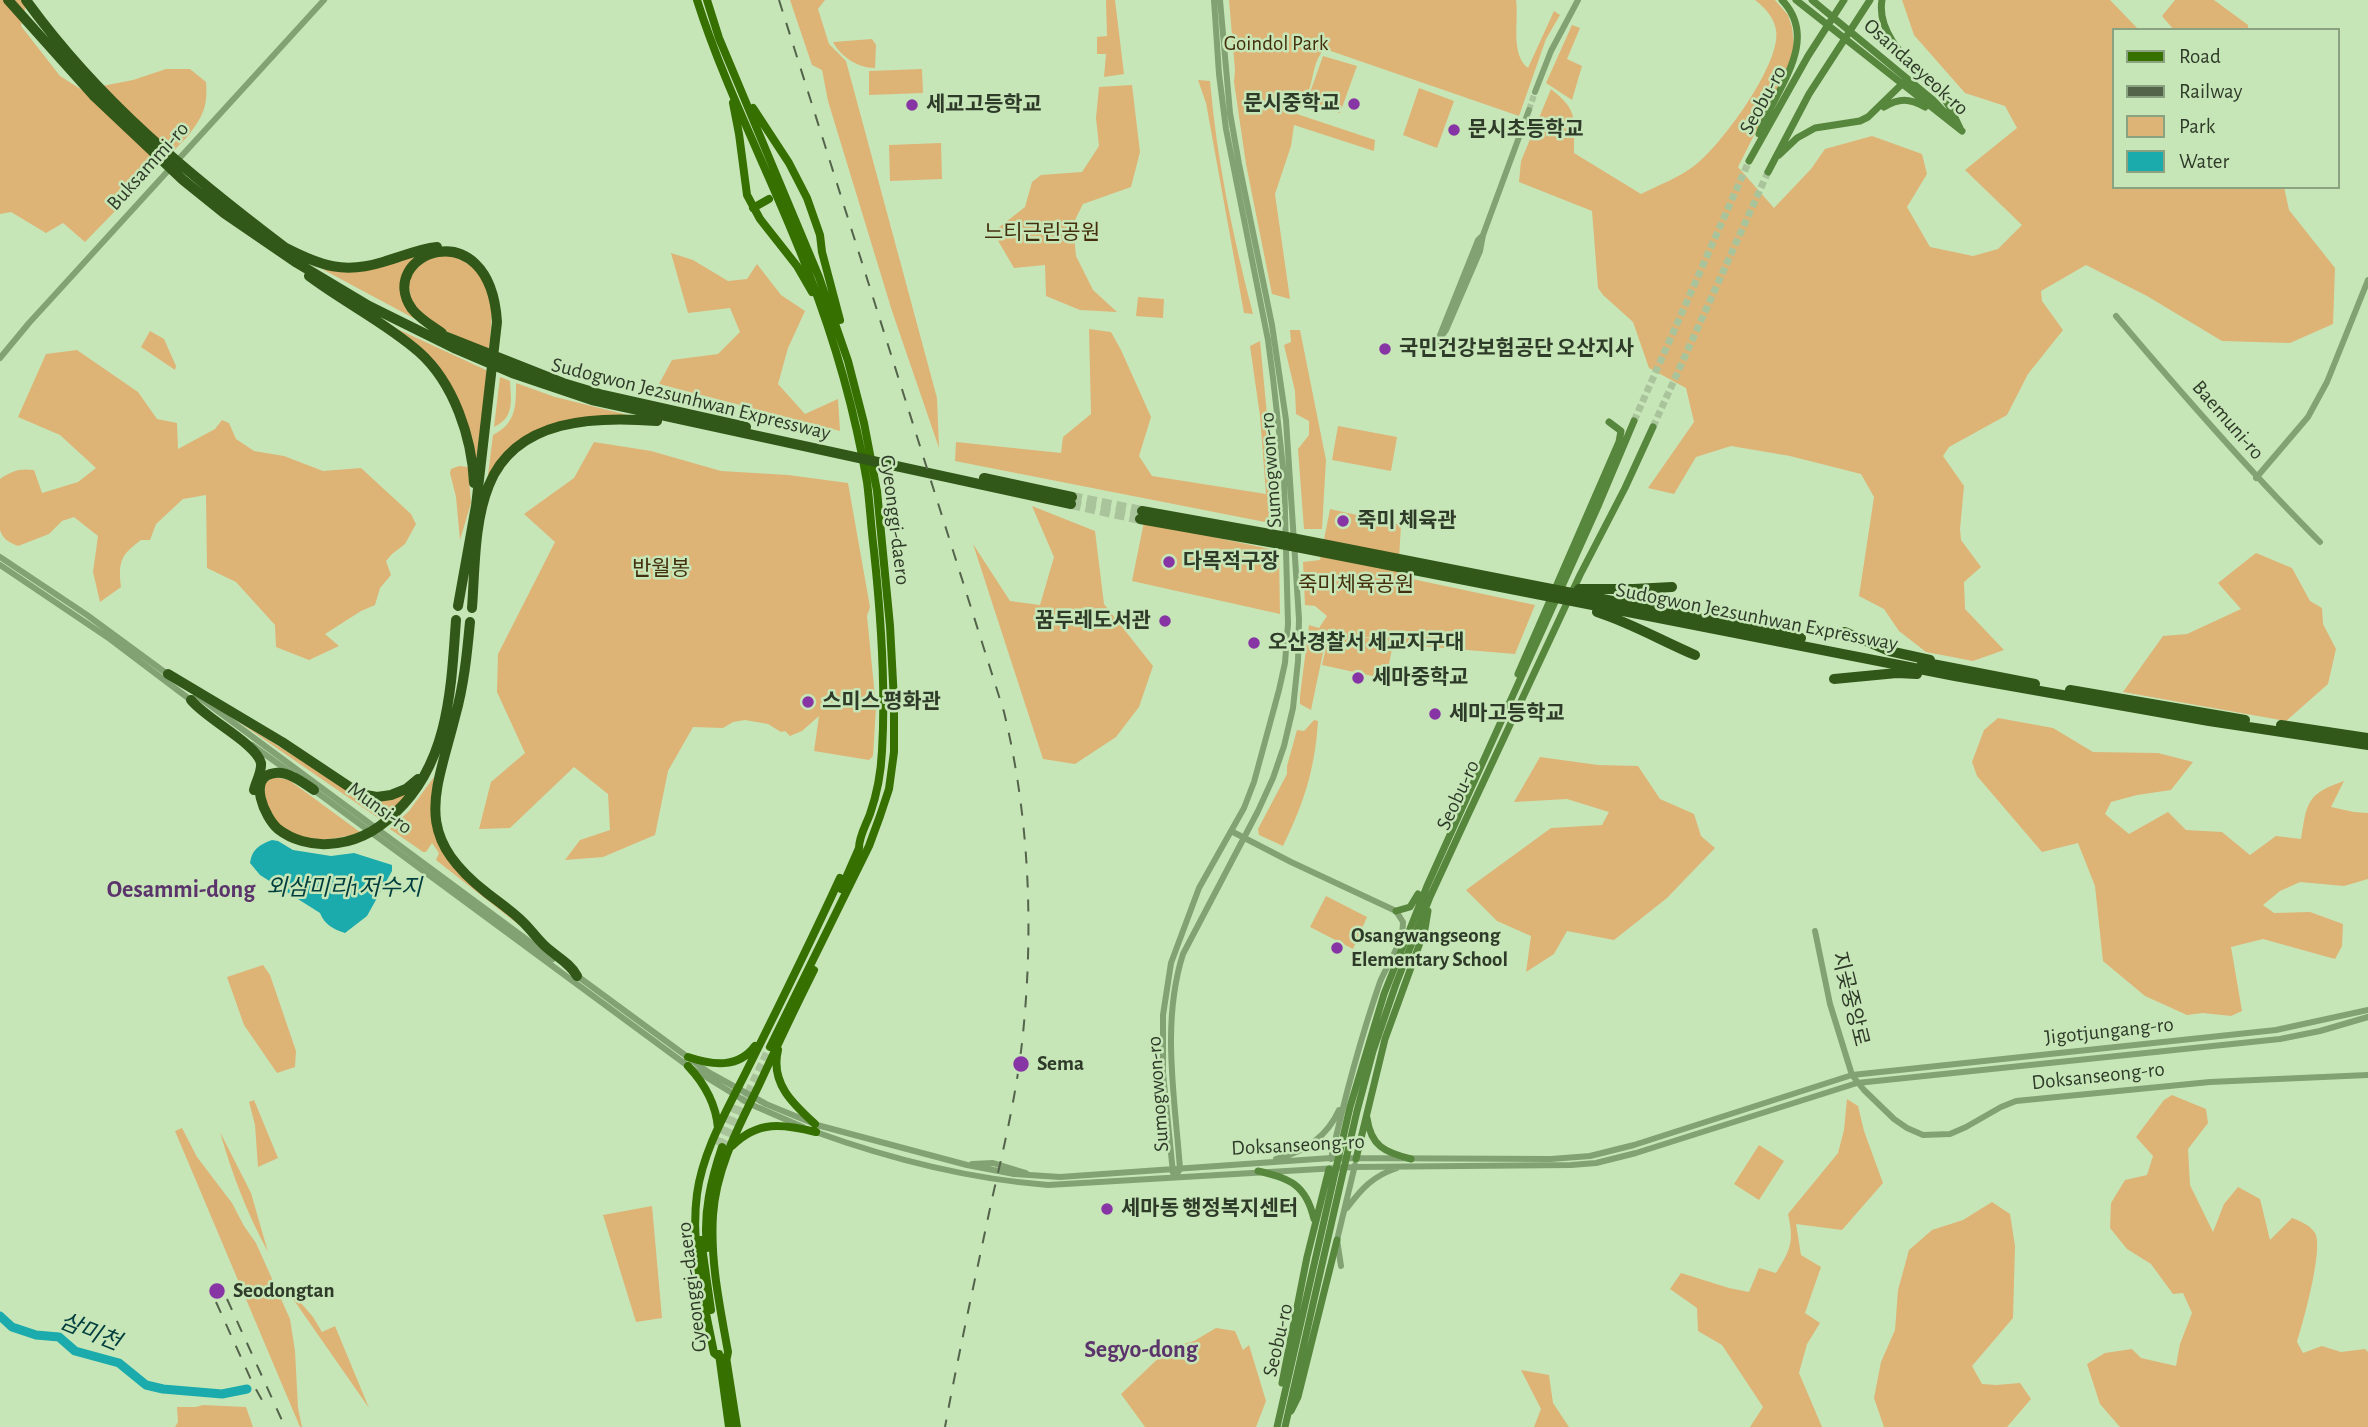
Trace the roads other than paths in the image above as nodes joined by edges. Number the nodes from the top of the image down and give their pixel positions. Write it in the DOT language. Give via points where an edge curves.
graph roads {
  1 [pos="8,0"];
  2 [pos="26,0"];
  3 [pos="324,0"];
  4 [pos="696,0"];
  5 [pos="707,0"];
  6 [pos="1214,0"];
  7 [pos="1220,0"];
  8 [pos="1578,0"];
  9 [pos="1782,0"];
  10 [pos="1796,0"];
  11 [pos="1812,0"];
  12 [pos="1844,0"];
  13 [pos="1882,0"];
  14 [pos="1870,1"];
  15 [pos="1904,81"];
  16 [pos="739,86"];
  17 [pos="730,89"];
  18 [pos="1535,92"];
  19 [pos="1529,110"];
  20 [pos="1875,113"];
  21 [pos="1944,118"];
  22 [pos="1962,131"];
  23 [pos="1757,146"];
  24 [pos="161,153"];
  25 [pos="1749,161"];
  26 [pos="1773,161"];
  27 [pos="1768,172"];
  28 [pos="188,178"];
  29 [pos="800,184"];
  30 [pos="791,190"];
  31 [pos="197,192"];
  32 [pos="769,199"];
  33 [pos="753,208"];
  34 [pos="1483,235"];
  35 [pos="286,248"];
  36 [pos="2368,281"];
  37 [pos="818,300"];
  38 [pos="2116,316"];
  39 [pos="451,340"];
  40 [pos="842,343"];
  41 [pos="483,357"];
  42 [pos="0,358"];
  43 [pos="512,369"];
  44 [pos="1634,421"];
  45 [pos="1609,422"];
  46 [pos="1653,428"];
  47 [pos="760,437"];
  48 [pos="845,453"];
  49 [pos="2256,478"];
  50 [pos="1071,500"];
  51 [pos="478,512"];
  52 [pos="2320,542"];
  53 [pos="0,557"];
  54 [pos="0,565"];
  55 [pos="1672,586"];
  56 [pos="1582,596"];
  57 [pos="458,606"];
  58 [pos="471,608"];
  59 [pos="457,620"];
  60 [pos="470,622"];
  61 [pos="1844,632"];
  62 [pos="1695,655"];
  63 [pos="168,674"];
  64 [pos="1834,679"];
  65 [pos="2010,682"];
  66 [pos="191,700"];
  67 [pos="451,734"];
  68 [pos="1492,741"];
  69 [pos="2364,741"];
  70 [pos="439,743"];
  71 [pos="314,790"];
  72 [pos="386,824"];
  73 [pos="1231,831"];
  74 [pos="1244,838"];
  75 [pos="356,841"];
  76 [pos="859,841"];
  77 [pos="869,846"];
  78 [pos="1442,851"];
  79 [pos="1418,894"];
  80 [pos="1430,897"];
  81 [pos="1396,911"];
  82 [pos="1403,930"];
  83 [pos="1815,931"];
  84 [pos="577,976"];
  85 [pos="2368,1010"];
  86 [pos="2368,1017"];
  87 [pos="769,1026"];
  88 [pos="786,1027"];
  89 [pos="756,1052"];
  90 [pos="772,1058"];
  91 [pos="688,1062"];
  92 [pos="1852,1075"];
  93 [pos="2368,1075"];
  94 [pos="1857,1083"];
  95 [pos="736,1092"];
  96 [pos="1345,1095"];
  97 [pos="751,1101"];
  98 [pos="1353,1109"];
  99 [pos="1366,1113"];
  100 [pos="815,1128"];
  101 [pos="718,1130"];
  102 [pos="722,1146"];
  103 [pos="1331,1158"];
  104 [pos="1408,1162"];
  105 [pos="1355,1163"];
  106 [pos="1258,1167"];
  107 [pos="1171,1169"];
  108 [pos="1180,1169"];
  109 [pos="1329,1169"];
  110 [pos="1176,1177"];
  111 [pos="1344,1211"];
  112 [pos="1322,1223"];
  113 [pos="1337,1240"];
  114 [pos="1341,1266"];
  115 [pos="1280,1425"];
  116 [pos="729,1427"];
  117 [pos="737,1427"];
  1 -- 24 [label="highway, Sudogwon Je2sunhwan Expressway" via="84,86"];
  2 -- 24 [label="highway, Sudogwon Je2sunhwan Expressway" via="103,94"];
  3 -- 42 [label="street, Buksammi-ro"];
  4 -- 17 [label="main road, Gyeonggi-daero"];
  5 -- 16 [label="main road, Gyeonggi-daero"];
  6 -- 73 [label="street, Sumogwon-ro" via="1226,129 1273,378 1287,557 1285,663 1254,782"];
  7 -- 74 [label="street, Sumogwon-ro" via="1238,164 1280,374 1299,619 1287,736"];
  8 -- 18 [label="street"];
  9 -- 23 [label="main road" via="1796,24 1797,51 1762,125"];
  10 -- 15 [label="main road, Osandaeyeok-ro"];
  11 -- 15 [label="main road, Osandaeyeok-ro"];
  12 -- 23 [label="main road, Seobu-ro"];
  13 -- 22 [label="main road" via="1888,34 1946,101"];
  14 -- 26 [label="main road, Seobu-ro"];
  15 -- 20 [label="main road"];
  15 -- 21 [label="main road, Osandaeyeok-ro"];
  15 -- 22 [label="main road, Osandaeyeok-ro" via="1933,100"];
  16 -- 29 [label="main road"];
  16 -- 40 [label="main road, Gyeonggi-daero"];
  17 -- 33 [label="main road"];
  17 -- 37 [label="main road, Gyeonggi-daero"];
  19 -- 34 [label="street"];
  20 -- 21 [label="main road" via="1898,100 1911,100"];
  20 -- 26 [label="main road" via="1860,121 1815,128"];
  21 -- 22 [label="main road, Osandaeyeok-ro"];
  23 -- 25 [label="main road, Seobu-ro"];
  24 -- 28 [label="highway, Sudogwon Je2sunhwan Expressway"];
  26 -- 27 [label="main road, Seobu-ro"];
  28 -- 31 [label="highway, Sudogwon Je2sunhwan Expressway"];
  28 -- 35 [label="highway, Sudogwon Je2sunhwan Expressway"];
  29 -- 30 [label="main road"];
  29 -- 40 [label="main road" via="820,235"];
  31 -- 41 [label="highway, Sudogwon Je2sunhwan Expressway" via="297,263 369,306"];
  31 -- 51 [label="highway" via="232,223 422,354 443,383 465,428"];
  32 -- 33 [label="main road"];
  33 -- 37 [label="main road"];
  34 -- 34 [label="street" via="1478,240 1438,341 1476,261"];
  35 -- 39 [label="highway, Sudogwon Je2sunhwan Expressway" via="359,295"];
  35 -- 51 [label="highway" via="344,269 443,247 463,250 487,270 500,300 502,325"];
  36 -- 49 [label="street" via="2308,417"];
  37 -- 76 [label="main road, Gyeonggi-daero" via="847,391 864,471 877,581 884,696 882,752 877,786"];
  38 -- 49 [label="street, Baemuni-ro"];
  39 -- 41 [label="highway, Sudogwon Je2sunhwan Expressway"];
  39 -- 51 [label="highway" via="414,311 406,295 406,280 414,264 436,251 458,253 477,265 496,300"];
  40 -- 77 [label="main road, Gyeonggi-daero" via="877,491 890,626 894,752 889,789"];
  41 -- 43 [label="highway, Sudogwon Je2sunhwan Expressway"];
  43 -- 47 [label="highway, Sudogwon Je2sunhwan Expressway" via="592,400"];
  43 -- 48 [label="highway, Sudogwon Je2sunhwan Expressway"];
  44 -- 68 [label="main road, Seobu-ro"];
  45 -- 68 [label="main road" via="1619,427 1619,442"];
  46 -- 80 [label="main road, Seobu-ro"];
  47 -- 48 [label="highway, Sudogwon Je2sunhwan Expressway"];
  47 -- 51 [label="highway" via="639,419 565,424 535,436 509,455"];
  48 -- 50 [label="highway, Sudogwon Je2sunhwan Expressway"];
  49 -- 52 [label="street, Baemuni-ro"];
  51 -- 57 [label="highway"];
  51 -- 58 [label="highway"];
  53 -- 63 [label="street, Munsi-ro"];
  54 -- 66 [label="street, Munsi-ro"];
  55 -- 56 [label="highway"];
  56 -- 56 [label="highway, Sudogwon Je2sunhwan Expressway" via="1293,538 1141,515 1286,545"];
  56 -- 62 [label="highway" via="1653,638"];
  56 -- 65 [label="highway, Sudogwon Je2sunhwan Expressway"];
  59 -- 70 [label="highway"];
  60 -- 67 [label="highway" via="463,685"];
  61 -- 65 [label="highway" via="1889,651 1992,672"];
  63 -- 70 [label="highway" via="366,795 391,795 411,786 426,770"];
  63 -- 84 [label="street, Munsi-ro"];
  64 -- 65 [label="highway" via="1908,673"];
  65 -- 69 [label="highway, Sudogwon Je2sunhwan Expressway"];
  66 -- 71 [label="street, Munsi-ro"];
  66 -- 75 [label="highway" via="257,756 261,768 254,790 256,807 271,829 311,848 336,848"];
  67 -- 72 [label="highway" via="420,792"];
  67 -- 84 [label="highway" via="435,798 434,816 443,844 467,876 519,918"];
  68 -- 78 [label="main road, Seobu-ro"];
  70 -- 72 [label="highway" via="418,787"];
  71 -- 75 [label="highway" via="285,774 272,774 261,788 262,809 276,827 297,839 327,844"];
  71 -- 91 [label="street, Munsi-ro"];
  72 -- 75 [label="highway"];
  73 -- 74 [label="street"];
  73 -- 107 [label="street, Sumogwon-ro" via="1192,901 1168,977 1163,1041"];
  74 -- 81 [label="street"];
  74 -- 108 [label="street, Sumogwon-ro" via="1183,954 1174,990 1171,1023"];
  76 -- 77 [label="main road, Gyeonggi-daero" via="768,1046"];
  76 -- 87 [label="main road"];
  77 -- 88 [label="main road"];
  78 -- 79 [label="main road"];
  78 -- 98 [label="main road, Seobu-ro" via="1388,982"];
  79 -- 81 [label="main road" via="1410,907"];
  79 -- 82 [label="main road"];
  80 -- 98 [label="main road, Seobu-ro"];
  80 -- 99 [label="main road"];
  81 -- 82 [label="street"];
  82 -- 96 [label="street" via="1381,981"];
  83 -- 92 [label="street, 지곶중앙로" via="1830,1004"];
  84 -- 91 [label="street, Munsi-ro"];
  85 -- 92 [label="street, Jigotjungang-ro" via="2276,1030"];
  86 -- 94 [label="street, Jigotjungang-ro" via="2280,1039"];
  87 -- 89 [label="main road"];
  87 -- 91 [label="main road" via="752,1050 732,1062"];
  88 -- 90 [label="main road"];
  88 -- 100 [label="main road" via="776,1059 778,1076 785,1093"];
  89 -- 90 [label="main road" via="762,1058"];
  89 -- 95 [label="main road"];
  90 -- 97 [label="main road"];
  91 -- 95 [label="street, Munsi-ro"];
  91 -- 101 [label="main road" via="706,1089"];
  92 -- 94 [label="street, Doksanseong-ro"];
  92 -- 104 [label="street, Doksanseong-ro" via="1590,1156"];
  93 -- 94 [label="street, Doksanseong-ro" via="2210,1082 2016,1101 1957,1132 1931,1135 1900,1124"];
  94 -- 104 [label="street, Doksanseong-ro" via="1596,1163"];
  95 -- 97 [label="street, Doksanseong-ro"];
  95 -- 101 [label="main road"];
  96 -- 103 [label="street"];
  96 -- 106 [label="street" via="1325,1133 1294,1154"];
  97 -- 100 [label="street, Doksanseong-ro"];
  97 -- 102 [label="main road"];
  98 -- 112 [label="main road"];
  99 -- 104 [label="main road" via="1375,1142"];
  99 -- 105 [label="main road"];
  100 -- 102 [label="main road" via="773,1125 754,1129"];
  100 -- 107 [label="street, Doksanseong-ro" via="967,1165 1031,1175"];
  100 -- 110 [label="street, Doksanseong-ro" via="917,1162 1029,1184 1061,1186"];
  101 -- 102 [label="main road"];
  102 -- 116 [label="main road, Gyeonggi-daero" via="705,1181 700,1216"];
  102 -- 117 [label="main road, Gyeonggi-daero" via="712,1230 714,1272"];
  103 -- 105 [label="street, Doksanseong-ro"];
  103 -- 106 [label="street, Doksanseong-ro"];
  103 -- 109 [label="street"];
  104 -- 105 [label="street, Doksanseong-ro"];
  104 -- 111 [label="street" via="1366,1183"];
  105 -- 109 [label="street, Doksanseong-ro"];
  105 -- 111 [label="street"];
  106 -- 108 [label="street, Doksanseong-ro"];
  106 -- 109 [label="street, Doksanseong-ro"];
  106 -- 110 [label="street, Doksanseong-ro"];
  106 -- 112 [label="main road" via="1303,1192"];
  107 -- 108 [label="street, Doksanseong-ro"];
  107 -- 110 [label="street, Sumogwon-ro"];
  108 -- 110 [label="street, Sumogwon-ro"];
  109 -- 112 [label="main road"];
  111 -- 113 [label="street"];
  112 -- 115 [label="main road, Seobu-ro"];
  112 -- 115 [label="main road, Seobu-ro" via="1289,1338"];
  113 -- 114 [label="street"];
  113 -- 115 [label="main road" via="1298,1397"];
}
